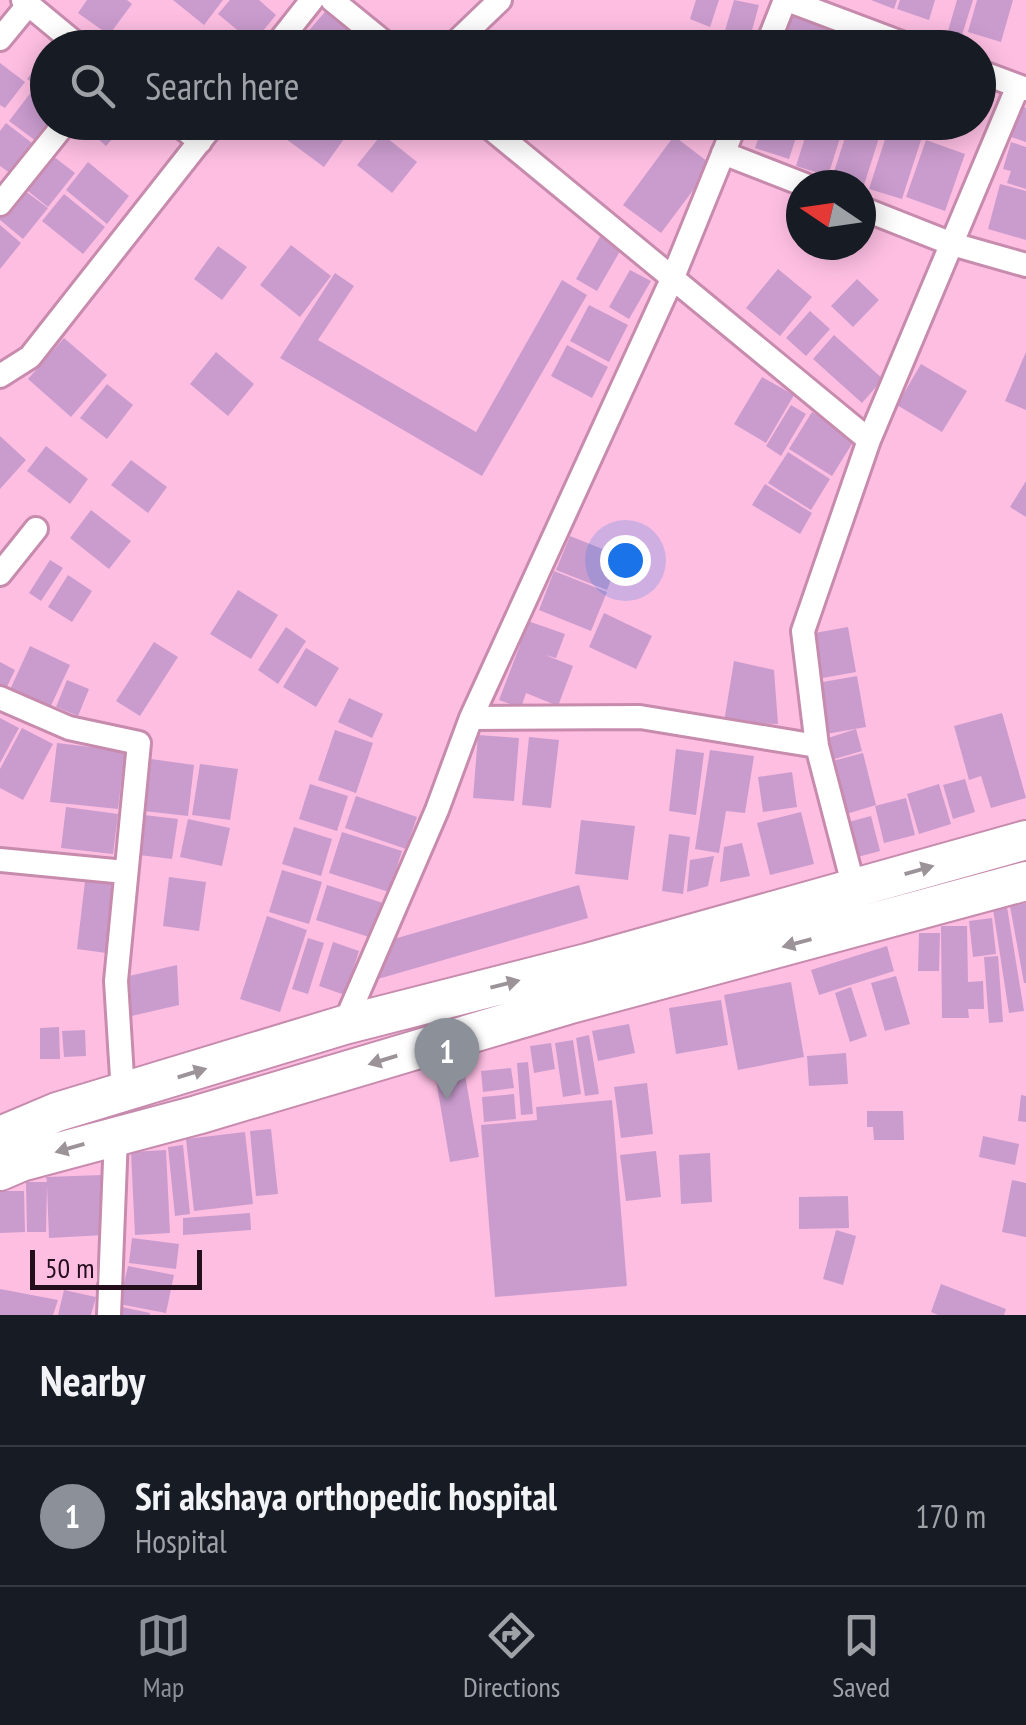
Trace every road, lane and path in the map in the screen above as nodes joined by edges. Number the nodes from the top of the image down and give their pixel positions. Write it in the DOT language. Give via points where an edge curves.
graph roads {
  1 [pos="312,0"];
  2 [pos="332,0"];
  3 [pos="500,0"];
  4 [pos="786,0"];
  5 [pos="25,2"];
  6 [pos="59,30"];
  7 [pos="288,30"];
  8 [pos="369,30"];
  9 [pos="469,30"];
  10 [pos="774,30"];
  11 [pos="867,30"];
  12 [pos="0,38"];
  13 [pos="996,78"];
  14 [pos="1022,87"];
  15 [pos="52,140"];
  16 [pos="198,140"];
  17 [pos="505,140"];
  18 [pos="728,140"];
  19 [pos="200,142"];
  20 [pos="723,152"];
  21 [pos="786,178"];
  22 [pos="0,204"];
  23 [pos="876,214"];
  24 [pos="952,244"];
  25 [pos="1026,266"];
  26 [pos="673,276"];
  27 [pos="0,376"];
  28 [pos="869,440"];
  29 [pos="36,529"];
  30 [pos="0,574"];
  31 [pos="0,698"];
  32 [pos="471,718"];
  33 [pos="818,746"];
  34 [pos="1026,840"];
  35 [pos="0,860"];
  36 [pos="125,872"];
  37 [pos="1026,881"];
  38 [pos="854,888"];
  39 [pos="344,1025"];
  40 [pos="123,1093"];
  41 [pos="0,1136"];
  42 [pos="116,1136"];
  43 [pos="0,1171"];
  44 [pos="109,1315"];
  1 -- 7 [label="street"];
  2 -- 8 [label="street"];
  3 -- 9 [label="street"];
  4 -- 10 [label="street"];
  4 -- 11 [label="street"];
  5 -- 6 [label="street"];
  5 -- 12 [label="street"];
  13 -- 14 [label="street"];
  14 -- 24 [label="street"];
  15 -- 22 [label="street"];
  16 -- 19 [label="street"];
  17 -- 26 [label="street"];
  18 -- 20 [label="street"];
  19 -- 27 [label="street" via="30,357"];
  20 -- 21 [label="street"];
  20 -- 26 [label="street"];
  23 -- 24 [label="street"];
  24 -- 25 [label="street"];
  24 -- 28 [label="street"];
  26 -- 28 [label="street"];
  26 -- 32 [label="street"];
  28 -- 33 [label="street" via="803,631"];
  29 -- 30 [label="street"];
  31 -- 36 [label="street" via="70,728 139,742"];
  32 -- 33 [label="street" via="640,717"];
  32 -- 39 [label="street"];
  33 -- 38 [label="street"];
  38 -- 34 [label="highway, one-way"];
  35 -- 36 [label="street"];
  36 -- 40 [label="street" via="116,980"];
  37 -- 42 [label="highway, one-way"];
  39 -- 38 [label="highway, one-way"];
  40 -- 39 [label="highway, one-way"];
  40 -- 41 [label="highway"];
  42 -- 43 [label="highway, one-way"];
  42 -- 44 [label="street"];
}
